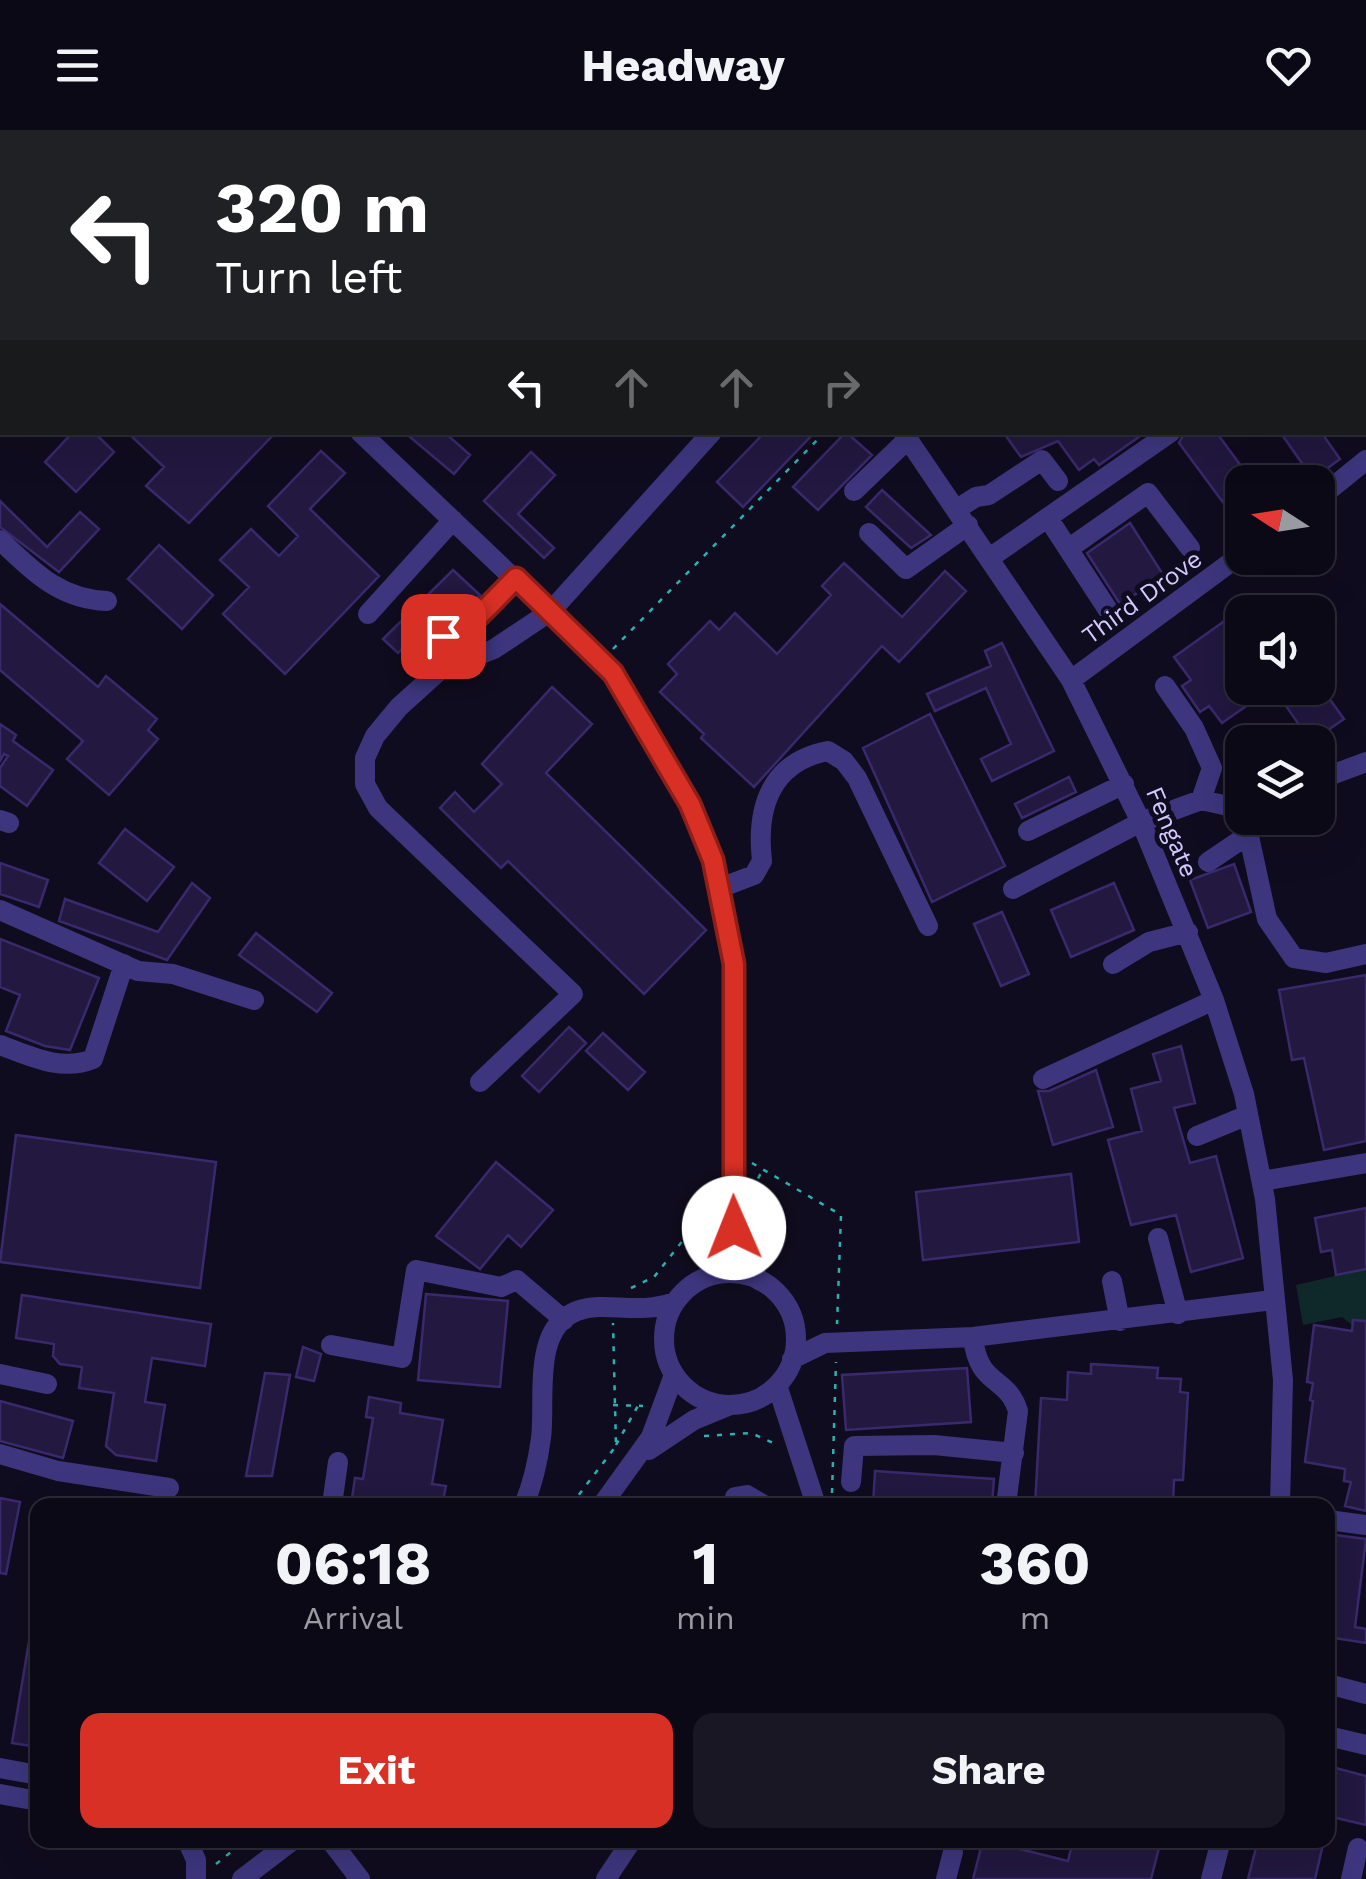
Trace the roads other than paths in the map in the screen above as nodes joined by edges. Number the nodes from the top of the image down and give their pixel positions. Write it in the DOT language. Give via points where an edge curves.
graph roads {
  1 [pos="363,435"];
  2 [pos="709,435"];
  3 [pos="1166,435"];
  4 [pos="905,436"];
  5 [pos="1366,460"];
  6 [pos="1058,481"];
  7 [pos="1335,485"];
  8 [pos="854,491"];
  9 [pos="962,517"];
  10 [pos="1048,518"];
  11 [pos="454,520"];
  12 [pos="869,533"];
  13 [pos="0,540"];
  14 [pos="1190,548"];
  15 [pos="1068,549"];
  16 [pos="990,557"];
  17 [pos="1225,567"];
  18 [pos="516,578"];
  19 [pos="107,600"];
  20 [pos="1108,610"];
  21 [pos="551,611"];
  22 [pos="368,614"];
  23 [pos="423,657"];
  24 [pos="1072,680"];
  25 [pos="1165,686"];
  26 [pos="1366,762"];
  27 [pos="1335,774"];
  28 [pos="1124,784"];
  29 [pos="1201,800"];
  30 [pos="1225,805"];
  31 [pos="1141,822"];
  32 [pos="1028,831"];
  33 [pos="1237,835"];
  34 [pos="1249,835"];
  35 [pos="1208,862"];
  36 [pos="720,888"];
  37 [pos="1013,888"];
  38 [pos="0,910"];
  39 [pos="928,926"];
  40 [pos="1188,932"];
  41 [pos="1366,954"];
  42 [pos="124,964"];
  43 [pos="1114,964"];
  44 [pos="254,1000"];
  45 [pos="1214,1000"];
  46 [pos="0,1046"];
  47 [pos="1042,1079"];
  48 [pos="480,1082"];
  49 [pos="1248,1115"];
  50 [pos="1197,1136"];
  51 [pos="1366,1163"];
  52 [pos="1262,1180"];
  53 [pos="734,1228"];
  54 [pos="1158,1238"];
  55 [pos="704,1278"];
  56 [pos="760,1281"];
  57 [pos="1112,1281"];
  58 [pos="1272,1300"];
  59 [pos="675,1302"];
  60 [pos="788,1308"];
  61 [pos="626,1312"];
  62 [pos="1178,1314"];
  63 [pos="564,1320"];
  64 [pos="1120,1320"];
  65 [pos="973,1337"];
  66 [pos="831,1343"];
  67 [pos="664,1344"];
  68 [pos="331,1345"];
  69 [pos="792,1360"];
  70 [pos="0,1374"];
  71 [pos="674,1376"];
  72 [pos="48,1384"];
  73 [pos="777,1385"];
  74 [pos="754,1400"];
  75 [pos="730,1405"];
  76 [pos="793,1441"];
  77 [pos="1014,1453"];
  78 [pos="0,1454"];
  79 [pos="338,1462"];
  80 [pos="633,1464"];
  81 [pos="851,1482"];
  82 [pos="170,1488"];
  83 [pos="735,1497"];
  84 [pos="333,1498"];
  85 [pos="526,1498"];
  86 [pos="607,1498"];
  87 [pos="754,1498"];
  88 [pos="813,1498"];
  89 [pos="1007,1498"];
  90 [pos="1280,1498"];
  91 [pos="1335,1521"];
  92 [pos="1366,1525"];
  93 [pos="1335,1686"];
  94 [pos="1366,1694"];
  95 [pos="1335,1737"];
  96 [pos="1366,1744"];
  97 [pos="0,1768"];
  98 [pos="30,1774"];
  99 [pos="0,1794"];
  100 [pos="30,1800"];
  101 [pos="191,1848"];
  102 [pos="283,1848"];
  103 [pos="336,1848"];
  104 [pos="627,1848"];
  105 [pos="1219,1848"];
  106 [pos="1358,1848"];
  107 [pos="953,1852"];
  108 [pos="203,1874"];
  109 [pos="242,1879"];
  110 [pos="360,1879"];
  111 [pos="606,1879"];
  112 [pos="946,1879"];
  113 [pos="1211,1879"];
  114 [pos="1351,1879"];
  1 -- 11 [label="street"];
  2 -- 21 [label="street"];
  3 -- 10 [label="street"];
  4 -- 8 [label="street"];
  4 -- 9 [label="street, Fengate"];
  5 -- 7 [label="street"];
  6 -- 9 [label="street" via="1042,460 976,497"];
  9 -- 12 [label="street" via="906,569"];
  9 -- 16 [label="street, Fengate"];
  10 -- 15 [label="street"];
  10 -- 16 [label="street"];
  11 -- 18 [label="street"];
  11 -- 22 [label="street"];
  13 -- 19 [label="street" via="50,586"];
  14 -- 15 [label="street" via="1148,493"];
  15 -- 20 [label="street"];
  16 -- 24 [label="street, Fengate"];
  17 -- 24 [label="street, Third Drove"];
  18 -- 21 [label="street"];
  18 -- 23 [label="street" via="465,630 443,636"];
  21 -- 36 [label="street" via="602,661 643,718 690,804"];
  21 -- 48 [label="street" via="494,649 440,670 375,736 365,758 364,784 378,808 573,994"];
  24 -- 28 [label="street, Fengate"];
  25 -- 29 [label="street" via="1212,768"];
  26 -- 27 [label="street"];
  28 -- 31 [label="street, Fengate"];
  28 -- 32 [label="street"];
  29 -- 30 [label="street"];
  29 -- 31 [label="street"];
  31 -- 37 [label="street"];
  31 -- 40 [label="street, Fengate"];
  33 -- 35 [label="street"];
  34 -- 41 [label="street" via="1267,919 1294,958 1326,962"];
  36 -- 39 [label="street" via="754,874 762,862 769,786 806,755 828,751 857,778"];
  36 -- 53 [label="street" via="736,982"];
  38 -- 42 [label="street"];
  40 -- 43 [label="street" via="1149,942"];
  40 -- 45 [label="street, Fengate"];
  42 -- 44 [label="street"];
  42 -- 46 [label="street" via="93,1059 69,1065"];
  45 -- 47 [label="street"];
  45 -- 49 [label="street, Fengate"];
  49 -- 50 [label="street"];
  49 -- 52 [label="street, Fengate"];
  51 -- 52 [label="street"];
  52 -- 58 [label="street, Fengate"];
  53 -- 55 [label="street"];
  53 -- 56 [label="street" via="738,1248"];
  54 -- 62 [label="street"];
  55 -- 56 [label="street" via="723,1274"];
  55 -- 59 [label="street"];
  56 -- 60 [label="street"];
  57 -- 64 [label="street"];
  58 -- 62 [label="street"];
  58 -- 90 [label="street, Fengate" via="1285,1426"];
  59 -- 61 [label="street"];
  59 -- 67 [label="street"];
  60 -- 66 [label="street"];
  60 -- 69 [label="street"];
  61 -- 63 [label="street" via="588,1308"];
  61 -- 67 [label="street"];
  62 -- 64 [label="street"];
  63 -- 68 [label="street" via="517,1280 501,1287 416,1270 402,1358"];
  63 -- 85 [label="street" via="546,1354 542,1434"];
  64 -- 65 [label="street"];
  65 -- 66 [label="street"];
  65 -- 77 [label="street" via="981,1371 1014,1396"];
  66 -- 69 [label="street"];
  67 -- 71 [label="street"];
  69 -- 73 [label="street"];
  70 -- 72 [label="street"];
  71 -- 75 [label="street" via="698,1398"];
  71 -- 80 [label="street" via="662,1416"];
  73 -- 74 [label="street"];
  73 -- 76 [label="street"];
  74 -- 75 [label="street"];
  74 -- 76 [label="street"];
  75 -- 80 [label="street" via="683,1427"];
  76 -- 88 [label="street"];
  77 -- 81 [label="street" via="854,1446"];
  77 -- 89 [label="street"];
  78 -- 82 [label="street" via="58,1472"];
  79 -- 84 [label="street"];
  80 -- 86 [label="street"];
  83 -- 87 [label="street"];
  91 -- 92 [label="street"];
  93 -- 94 [label="street"];
  95 -- 96 [label="street"];
  97 -- 98 [label="street"];
  99 -- 100 [label="street"];
  101 -- 108 [label="street"];
  102 -- 109 [label="street"];
  103 -- 110 [label="street"];
  104 -- 111 [label="street"];
  105 -- 113 [label="street"];
  106 -- 114 [label="street"];
  107 -- 112 [label="street"];
}
